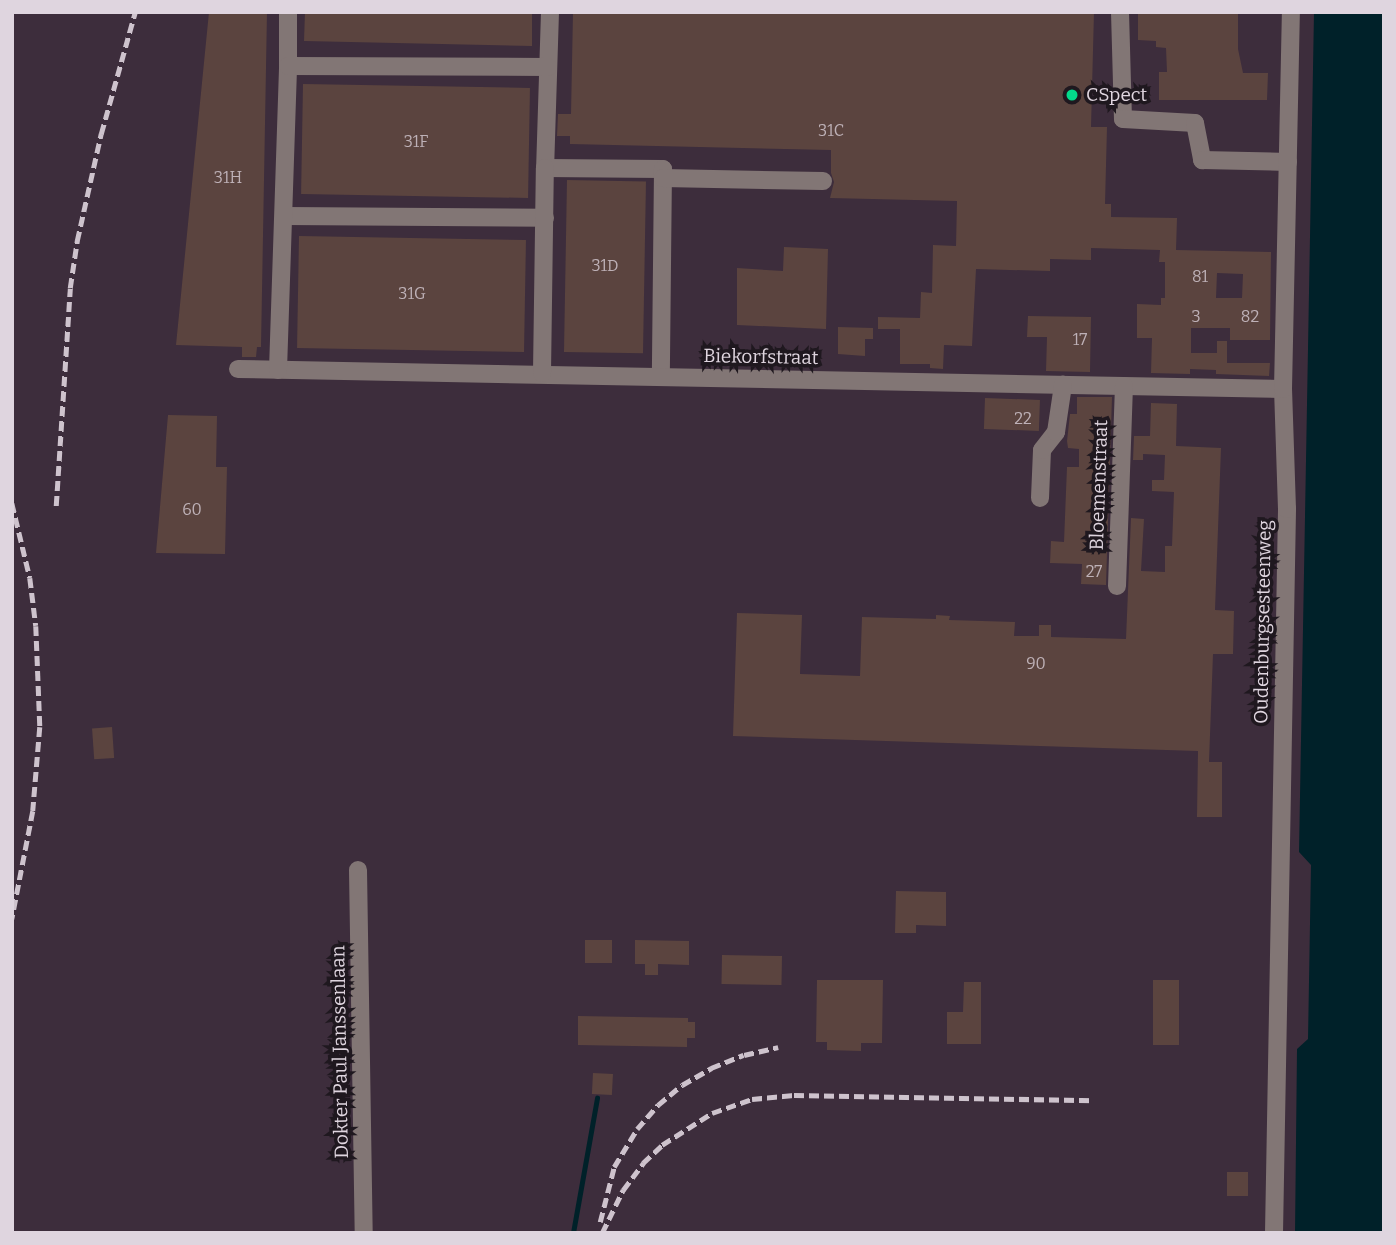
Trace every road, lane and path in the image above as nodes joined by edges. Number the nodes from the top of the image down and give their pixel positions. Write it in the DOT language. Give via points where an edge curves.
graph roads {
  1 [pos="288,12"];
  2 [pos="550,12"];
  3 [pos="1120,12"];
  4 [pos="1291,12"];
  5 [pos="288,66"];
  6 [pos="548,67"];
  7 [pos="1288,162"];
  8 [pos="545,168"];
  9 [pos="663,178"];
  10 [pos="823,181"];
  11 [pos="285,216"];
  12 [pos="545,218"];
  13 [pos="238,369"];
  14 [pos="278,370"];
  15 [pos="542,373"];
  16 [pos="661,375"];
  17 [pos="1063,385"];
  18 [pos="1124,386"];
  19 [pos="1283,389"];
  20 [pos="1040,498"];
  21 [pos="1117,586"];
  22 [pos="358,870"];
  23 [pos="364,1233"];
  24 [pos="1274,1233"];
  1 -- 5 [label="street"];
  2 -- 6 [label="street"];
  3 -- 7 [label="street" via="1123,119 1195,123 1202,160"];
  4 -- 7 [label="street, Oudenburgsesteenweg"];
  5 -- 6 [label="street"];
  5 -- 11 [label="street"];
  6 -- 8 [label="street"];
  7 -- 19 [label="street, Oudenburgsesteenweg"];
  8 -- 9 [label="street" via="663,169"];
  8 -- 12 [label="street"];
  9 -- 10 [label="street"];
  9 -- 16 [label="street"];
  11 -- 12 [label="street"];
  11 -- 14 [label="street"];
  12 -- 15 [label="street"];
  13 -- 14 [label="street, Biekorfstraat"];
  14 -- 15 [label="street, Biekorfstraat"];
  15 -- 16 [label="street, Biekorfstraat"];
  16 -- 17 [label="street, Biekorfstraat"];
  17 -- 18 [label="street, Biekorfstraat"];
  17 -- 20 [label="street" via="1056,432 1042,450"];
  18 -- 19 [label="street, Biekorfstraat"];
  18 -- 21 [label="street, Bloemenstraat"];
  19 -- 24 [label="street, Oudenburgsesteenweg" via="1287,509"];
  22 -- 23 [label="street, Dokter Paul Janssenlaan"];
}
